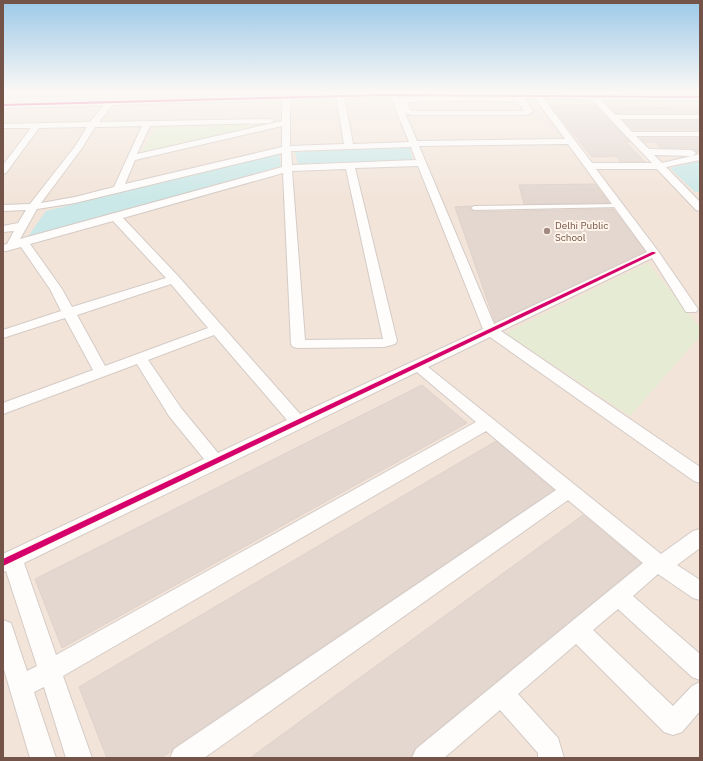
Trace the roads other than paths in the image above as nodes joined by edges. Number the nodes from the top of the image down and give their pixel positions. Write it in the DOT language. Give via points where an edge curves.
graph roads {
  1 [pos="35,128"];
  2 [pos="91,128"];
  3 [pos="145,128"];
  4 [pos="262,128"];
  5 [pos="286,128"];
  6 [pos="346,128"];
  7 [pos="407,128"];
  8 [pos="561,128"];
  9 [pos="623,128"];
  10 [pos="629,134"];
  11 [pos="700,134"];
  12 [pos="572,142"];
  13 [pos="414,144"];
  14 [pos="349,147"];
  15 [pos="286,149"];
  16 [pos="647,152"];
  17 [pos="700,153"];
  18 [pos="700,157"];
  19 [pos="131,158"];
  20 [pos="6,163"];
  21 [pos="421,163"];
  22 [pos="350,165"];
  23 [pos="591,166"];
  24 [pos="659,166"];
  25 [pos="289,168"];
  26 [pos="3,171"];
  27 [pos="118,189"];
  28 [pos="688,196"];
  29 [pos="700,196"];
  30 [pos="620,206"];
  31 [pos="3,208"];
  32 [pos="32,208"];
  33 [pos="474,208"];
  34 [pos="700,208"];
  35 [pos="116,217"];
  36 [pos="23,226"];
  37 [pos="3,229"];
  38 [pos="12,246"];
  39 [pos="654,253"];
  40 [pos="174,279"];
  41 [pos="691,309"];
  42 [pos="69,312"];
  43 [pos="217,329"];
  44 [pos="490,330"];
  45 [pos="3,334"];
  46 [pos="140,358"];
  47 [pos="417,365"];
  48 [pos="101,372"];
  49 [pos="3,409"];
  50 [pos="298,422"];
  51 [pos="487,423"];
  52 [pos="216,461"];
  53 [pos="700,476"];
  54 [pos="569,490"];
  55 [pos="700,536"];
  56 [pos="8,561"];
  57 [pos="659,564"];
  58 [pos="700,592"];
  59 [pos="618,596"];
  60 [pos="3,630"];
  61 [pos="577,630"];
  62 [pos="700,669"];
  63 [pos="50,671"];
  64 [pos="21,687"];
  65 [pos="502,694"];
  66 [pos="700,694"];
  67 [pos="427,757"];
  68 [pos="43,758"];
  69 [pos="79,758"];
  70 [pos="183,758"];
  71 [pos="551,758"];
  1 -- 20 [label="street"];
  2 -- 32 [label="street"];
  3 -- 19 [label="street"];
  4 -- 19 [label="street"];
  5 -- 15 [label="street"];
  6 -- 14 [label="street"];
  7 -- 13 [label="street"];
  8 -- 12 [label="street"];
  9 -- 10 [label="street"];
  10 -- 11 [label="street"];
  10 -- 16 [label="street"];
  12 -- 13 [label="street"];
  12 -- 23 [label="street"];
  13 -- 14 [label="street"];
  13 -- 21 [label="street"];
  14 -- 15 [label="street"];
  15 -- 25 [label="street"];
  15 -- 27 [label="street"];
  16 -- 17 [label="street"];
  16 -- 24 [label="street"];
  18 -- 24 [label="street"];
  19 -- 27 [label="street"];
  20 -- 26 [label="street"];
  21 -- 22 [label="street"];
  21 -- 44 [label="street"];
  22 -- 25 [label="street"];
  22 -- 25 [label="street" via="390,341 384,343 298,344"];
  23 -- 24 [label="street"];
  23 -- 30 [label="street"];
  24 -- 28 [label="street"];
  25 -- 35 [label="street"];
  27 -- 32 [label="street" via="88,199"];
  28 -- 29 [label="street"];
  28 -- 34 [label="street"];
  30 -- 33 [label="lane"];
  30 -- 39 [label="street"];
  31 -- 32 [label="street"];
  32 -- 36 [label="street"];
  35 -- 38 [label="street"];
  35 -- 40 [label="street"];
  36 -- 37 [label="street"];
  36 -- 38 [label="street"];
  38 -- 42 [label="street" via="56,289"];
  39 -- 41 [label="street"];
  39 -- 44 [label="street"];
  40 -- 42 [label="street"];
  40 -- 43 [label="street"];
  42 -- 45 [label="street"];
  42 -- 48 [label="street"];
  43 -- 46 [label="street"];
  43 -- 50 [label="street"];
  44 -- 47 [label="street"];
  44 -- 53 [label="street"];
  46 -- 48 [label="street"];
  46 -- 52 [label="street" via="166,399"];
  47 -- 50 [label="street"];
  47 -- 51 [label="street"];
  48 -- 49 [label="street"];
  50 -- 52 [label="street"];
  51 -- 54 [label="street"];
  51 -- 63 [label="street"];
  52 -- 56 [label="street"];
  54 -- 57 [label="street"];
  54 -- 70 [label="street"];
  55 -- 57 [label="street"];
  56 -- 63 [label="street"];
  57 -- 58 [label="street"];
  57 -- 59 [label="street"];
  59 -- 61 [label="street"];
  59 -- 62 [label="street"];
  60 -- 64 [label="street"];
  61 -- 65 [label="street"];
  61 -- 66 [label="street" via="673,723"];
  63 -- 64 [label="street"];
  63 -- 69 [label="street"];
  64 -- 68 [label="street"];
  65 -- 67 [label="street"];
  65 -- 71 [label="street" via="549,747"];
}
